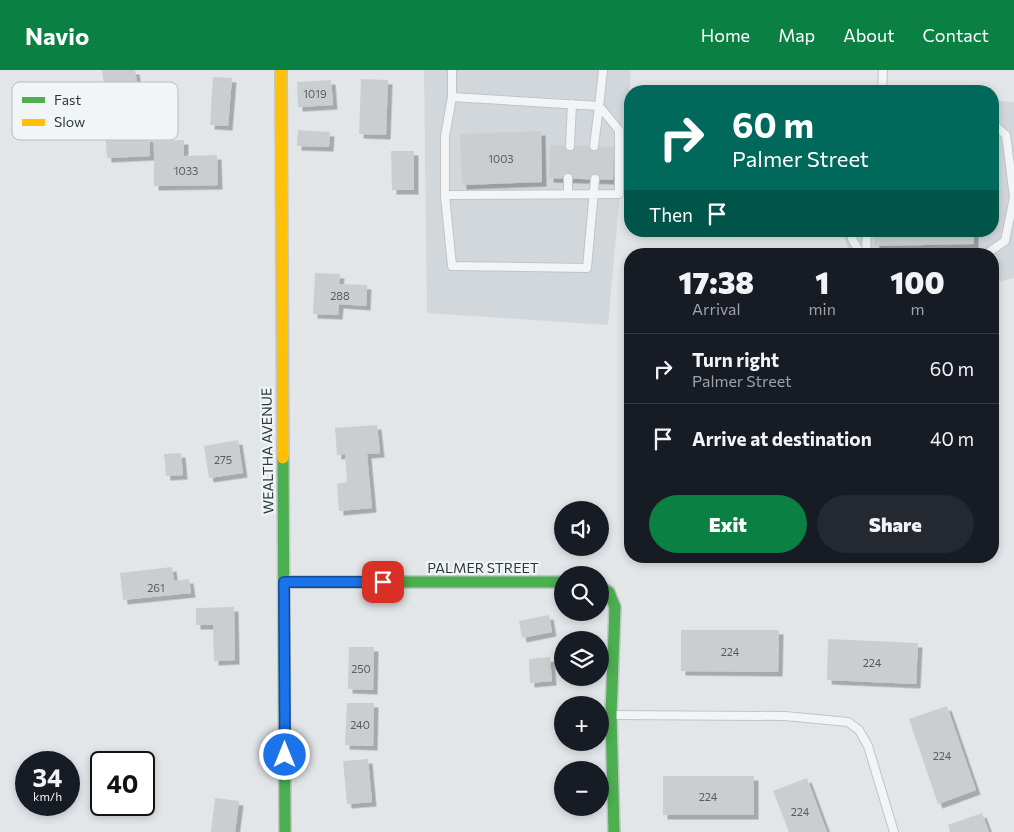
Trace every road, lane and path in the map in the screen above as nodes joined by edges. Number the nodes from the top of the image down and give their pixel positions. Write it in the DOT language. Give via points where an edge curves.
graph roads {
  1 [pos="281,70"];
  2 [pos="452,70"];
  3 [pos="603,70"];
  4 [pos="883,70"];
  5 [pos="882,85"];
  6 [pos="452,97"];
  7 [pos="572,104"];
  8 [pos="599,106"];
  9 [pos="999,129"];
  10 [pos="570,146"];
  11 [pos="594,146"];
  12 [pos="568,178"];
  13 [pos="595,179"];
  14 [pos="568,194"];
  15 [pos="594,194"];
  16 [pos="445,195"];
  17 [pos="1014,197"];
  18 [pos="852,237"];
  19 [pos="857,248"];
  20 [pos="994,248"];
  21 [pos="284,582"];
  22 [pos="554,582"];
  23 [pos="609,592"];
  24 [pos="611,715"];
  25 [pos="285,832"];
  26 [pos="614,832"];
  27 [pos="894,832"];
  1 -- 21 [label="street, WEALTHA AVENUE"];
  2 -- 6 [label="lane"];
  3 -- 8 [label="lane"];
  4 -- 5 [label="lane"];
  6 -- 7 [label="lane"];
  6 -- 16 [label="lane" via="445,136"];
  7 -- 8 [label="lane"];
  7 -- 10 [label="lane"];
  8 -- 11 [label="lane"];
  8 -- 15 [label="lane" via="619,130 619,194"];
  9 -- 17 [label="lane" via="1006,135"];
  12 -- 14 [label="lane"];
  13 -- 15 [label="lane"];
  14 -- 15 [label="lane"];
  14 -- 16 [label="lane"];
  15 -- 16 [label="lane" via="587,268 452,266"];
  17 -- 20 [label="lane" via="1004,241"];
  18 -- 19 [label="lane"];
  21 -- 22 [label="street, PALMER STREET"];
  21 -- 25 [label="street, WEALTHA AVENUE"];
  23 -- 24 [label="street" via="615,607"];
  24 -- 26 [label="street"];
  24 -- 27 [label="lane" via="785,716 848,722 859,730 868,746"];
}
